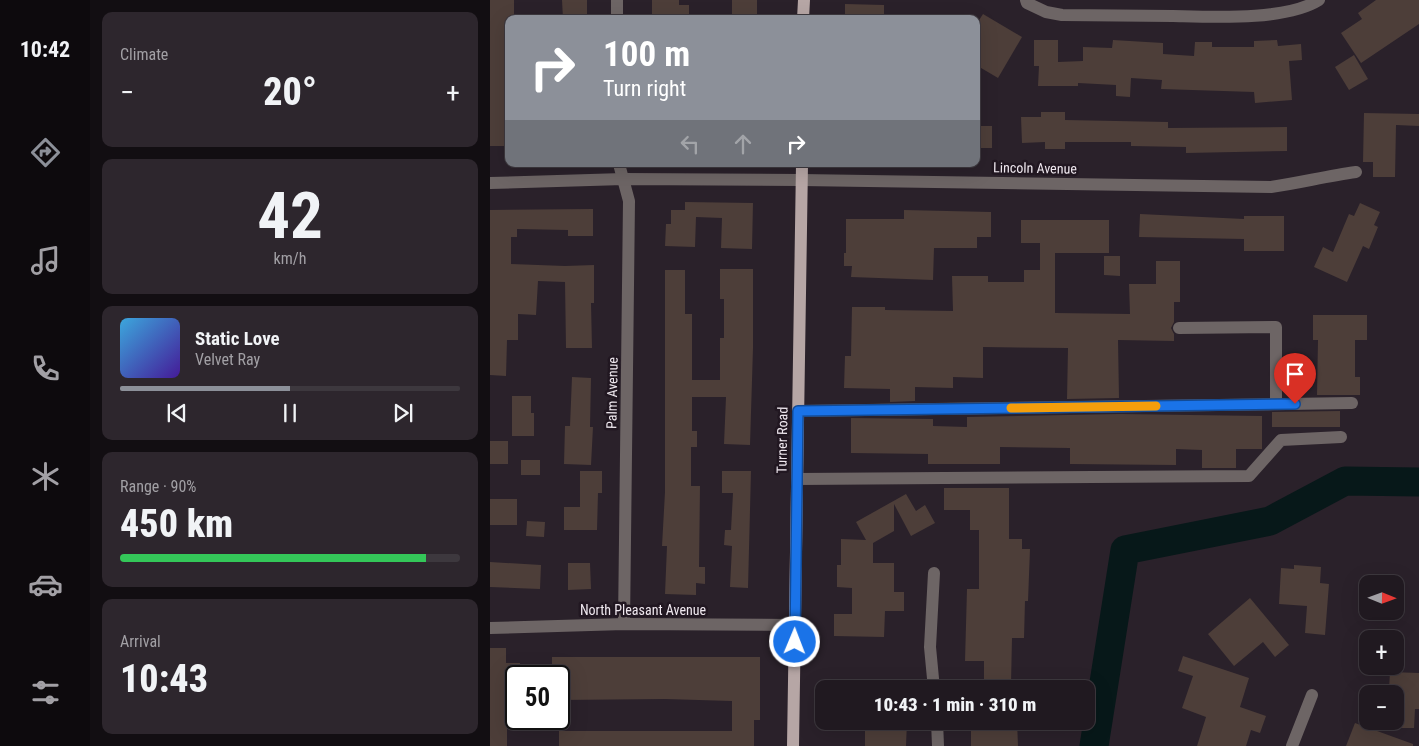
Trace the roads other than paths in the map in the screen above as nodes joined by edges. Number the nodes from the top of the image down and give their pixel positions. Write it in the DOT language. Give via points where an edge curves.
graph roads {
  1 [pos="617,0"];
  2 [pos="804,0"];
  3 [pos="1026,0"];
  4 [pos="1320,0"];
  5 [pos="617,15"];
  6 [pos="803,15"];
  7 [pos="620,167"];
  8 [pos="802,167"];
  9 [pos="1356,172"];
  10 [pos="623,180"];
  11 [pos="801,180"];
  12 [pos="490,183"];
  13 [pos="1179,328"];
  14 [pos="1352,403"];
  15 [pos="1276,404"];
  16 [pos="798,411"];
  17 [pos="1341,437"];
  18 [pos="797,479"];
  19 [pos="934,573"];
  20 [pos="624,624"];
  21 [pos="795,625"];
  22 [pos="490,628"];
  23 [pos="933,680"];
  24 [pos="1312,695"];
  25 [pos="937,730"];
  26 [pos="794,746"];
  27 [pos="938,746"];
  28 [pos="1292,746"];
  1 -- 5 [label="street"];
  2 -- 6 [label="main road"];
  3 -- 4 [label="street" via="1046,12 1062,15 1240,17 1291,11"];
  7 -- 10 [label="street, Palm Avenue"];
  8 -- 11 [label="main road, Turner Road"];
  9 -- 11 [label="street, Lincoln Avenue" via="1271,187"];
  10 -- 11 [label="street, Lincoln Avenue"];
  10 -- 12 [label="street, Lincoln Avenue"];
  10 -- 20 [label="street, Palm Avenue" via="629,201"];
  11 -- 16 [label="main road, Turner Road"];
  13 -- 15 [label="street" via="1276,327"];
  14 -- 15 [label="street"];
  15 -- 16 [label="street"];
  16 -- 18 [label="main road, Turner Road"];
  17 -- 18 [label="street" via="1281,440 1249,476"];
  18 -- 21 [label="main road, Turner Road"];
  19 -- 23 [label="street" via="930,647"];
  20 -- 21 [label="street, North Pleasant Avenue"];
  20 -- 22 [label="street, North Pleasant Avenue"];
  21 -- 26 [label="main road, Turner Road"];
  24 -- 28 [label="street"];
  25 -- 27 [label="street"];
}
